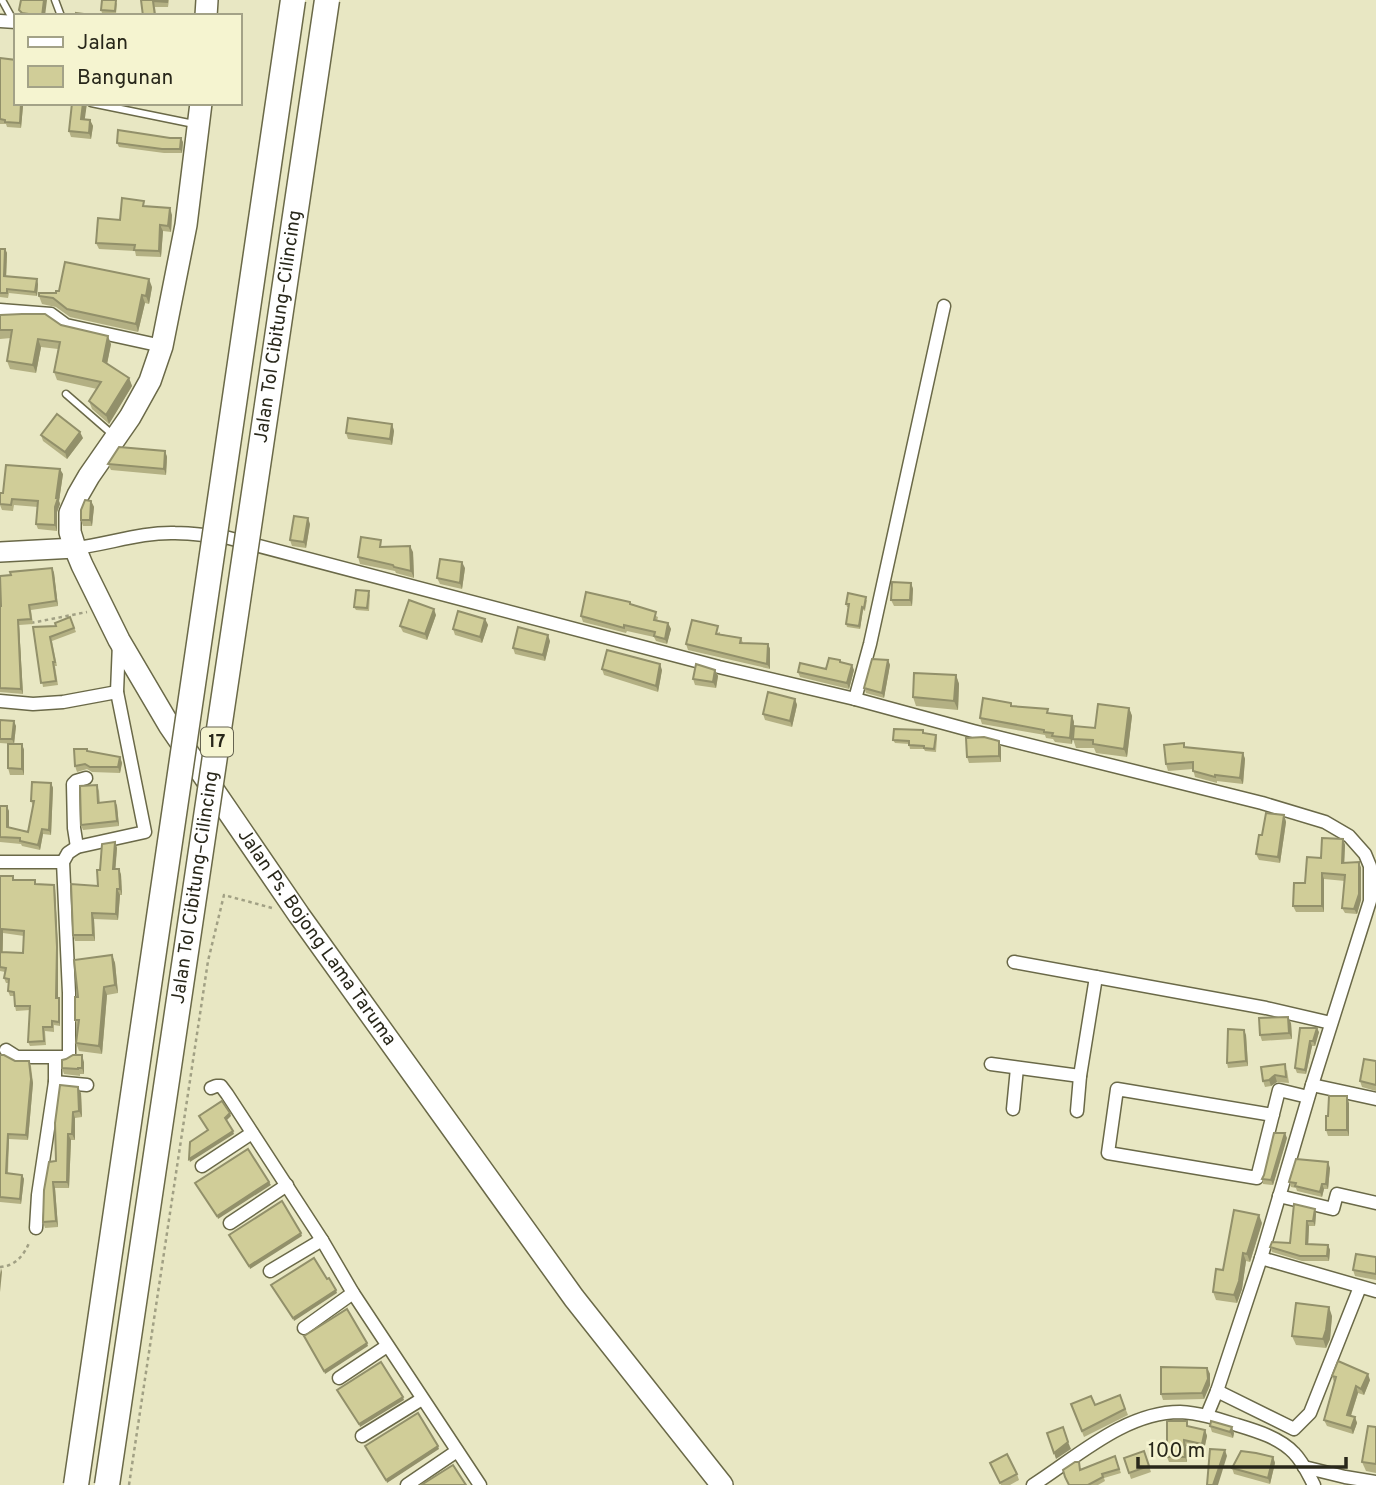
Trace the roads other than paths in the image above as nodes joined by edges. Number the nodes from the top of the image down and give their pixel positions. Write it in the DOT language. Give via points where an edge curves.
graph roads {
  1 [pos="2,0"];
  2 [pos="293,0"];
  3 [pos="327,0"];
  4 [pos="14,20"];
  5 [pos="101,105"];
  6 [pos="201,105"];
  7 [pos="199,125"];
  8 [pos="944,306"];
  9 [pos="0,310"];
  10 [pos="162,346"];
  11 [pos="66,394"];
  12 [pos="116,438"];
  13 [pos="75,548"];
  14 [pos="0,552"];
  15 [pos="119,640"];
  16 [pos="117,692"];
  17 [pos="855,699"];
  18 [pos="0,701"];
  19 [pos="86,778"];
  20 [pos="77,847"];
  21 [pos="0,862"];
  22 [pos="63,862"];
  23 [pos="1014,962"];
  24 [pos="1096,976"];
  25 [pos="1331,1023"];
  26 [pos="6,1050"];
  27 [pos="55,1058"];
  28 [pos="991,1064"];
  29 [pos="1017,1068"];
  30 [pos="1080,1076"];
  31 [pos="55,1082"];
  32 [pos="86,1085"];
  33 [pos="211,1088"];
  34 [pos="1310,1091"];
  35 [pos="1376,1099"];
  36 [pos="1013,1109"];
  37 [pos="1077,1111"];
  38 [pos="1273,1115"];
  39 [pos="252,1133"];
  40 [pos="202,1166"];
  41 [pos="287,1185"];
  42 [pos="1279,1196"];
  43 [pos="1376,1203"];
  44 [pos="230,1223"];
  45 [pos="36,1228"];
  46 [pos="322,1240"];
  47 [pos="1261,1258"];
  48 [pos="270,1271"];
  49 [pos="1360,1287"];
  50 [pos="1376,1291"];
  51 [pos="353,1293"];
  52 [pos="304,1328"];
  53 [pos="387,1346"];
  54 [pos="340,1378"];
  55 [pos="422,1399"];
  56 [pos="1212,1403"];
  57 [pos="362,1436"];
  58 [pos="1290,1437"];
  59 [pos="457,1451"];
  60 [pos="1304,1467"];
  61 [pos="1376,1482"];
  62 [pos="76,1485"];
  63 [pos="107,1485"];
  64 [pos="407,1485"];
  65 [pos="480,1485"];
  66 [pos="722,1485"];
  67 [pos="1032,1485"];
  68 [pos="1314,1485"];
  1 -- 4 [label="lane"];
  2 -- 62 [label="highway, Jalan Tol Cibitung–Cilincing / 17, bridge"];
  3 -- 63 [label="highway, Jalan Tol Cibitung–Cilincing / 17, bridge"];
  5 -- 7 [label="lane"];
  6 -- 7 [label="main road, Jalan Ps. Bojong Lama Taruma"];
  7 -- 10 [label="main road, Jalan Ps. Bojong Lama Taruma" via="186,225"];
  8 -- 17 [label="street"];
  9 -- 10 [label="street" via="51,314 66,325"];
  10 -- 12 [label="main road, Jalan Ps. Bojong Lama Taruma" via="150,381"];
  11 -- 12 [label="lane"];
  12 -- 13 [label="main road, Jalan Ps. Bojong Lama Taruma" via="70,513"];
  13 -- 14 [label="street"];
  13 -- 15 [label="main road, Jalan Ps. Bojong Lama Taruma"];
  13 -- 17 [label="street" via="174,533 225,537"];
  15 -- 16 [label="street"];
  15 -- 66 [label="main road, Jalan Ps. Bojong Lama Taruma" via="169,724 299,915 574,1298"];
  16 -- 18 [label="street" via="63,702"];
  16 -- 20 [label="street" via="145,832"];
  17 -- 25 [label="street" via="1295,812 1349,836 1370,866 1370,901"];
  19 -- 20 [label="street" via="73,784"];
  20 -- 22 [label="street"];
  21 -- 22 [label="street"];
  22 -- 27 [label="street" via="70,1043 67,1057"];
  23 -- 24 [label="street"];
  24 -- 25 [label="street"];
  24 -- 30 [label="street"];
  25 -- 34 [label="street"];
  26 -- 27 [label="street" via="17,1057"];
  27 -- 31 [label="street"];
  28 -- 29 [label="street"];
  29 -- 30 [label="street"];
  29 -- 36 [label="street"];
  30 -- 37 [label="street"];
  31 -- 32 [label="street"];
  31 -- 45 [label="street"];
  33 -- 39 [label="street" via="223,1088"];
  34 -- 35 [label="street"];
  34 -- 38 [label="street" via="1279,1090"];
  34 -- 42 [label="street"];
  38 -- 38 [label="street" via="1257,1178 1108,1153 1117,1089"];
  39 -- 40 [label="street"];
  39 -- 41 [label="street"];
  41 -- 44 [label="street"];
  41 -- 46 [label="street"];
  42 -- 43 [label="street" via="1333,1209 1337,1194"];
  42 -- 47 [label="street"];
  46 -- 48 [label="street"];
  46 -- 51 [label="street"];
  47 -- 49 [label="street"];
  47 -- 56 [label="street"];
  49 -- 50 [label="street"];
  49 -- 58 [label="street" via="1310,1413"];
  51 -- 52 [label="street"];
  51 -- 53 [label="street"];
  53 -- 54 [label="street"];
  53 -- 55 [label="street"];
  55 -- 57 [label="street"];
  55 -- 59 [label="street"];
  56 -- 58 [label="street"];
  56 -- 58 [label="street" via="1248,1428"];
  56 -- 67 [label="street" via="1143,1419 1121,1429"];
  58 -- 60 [label="street"];
  59 -- 64 [label="street"];
  59 -- 65 [label="street"];
  60 -- 61 [label="street"];
  60 -- 68 [label="street"];
}
